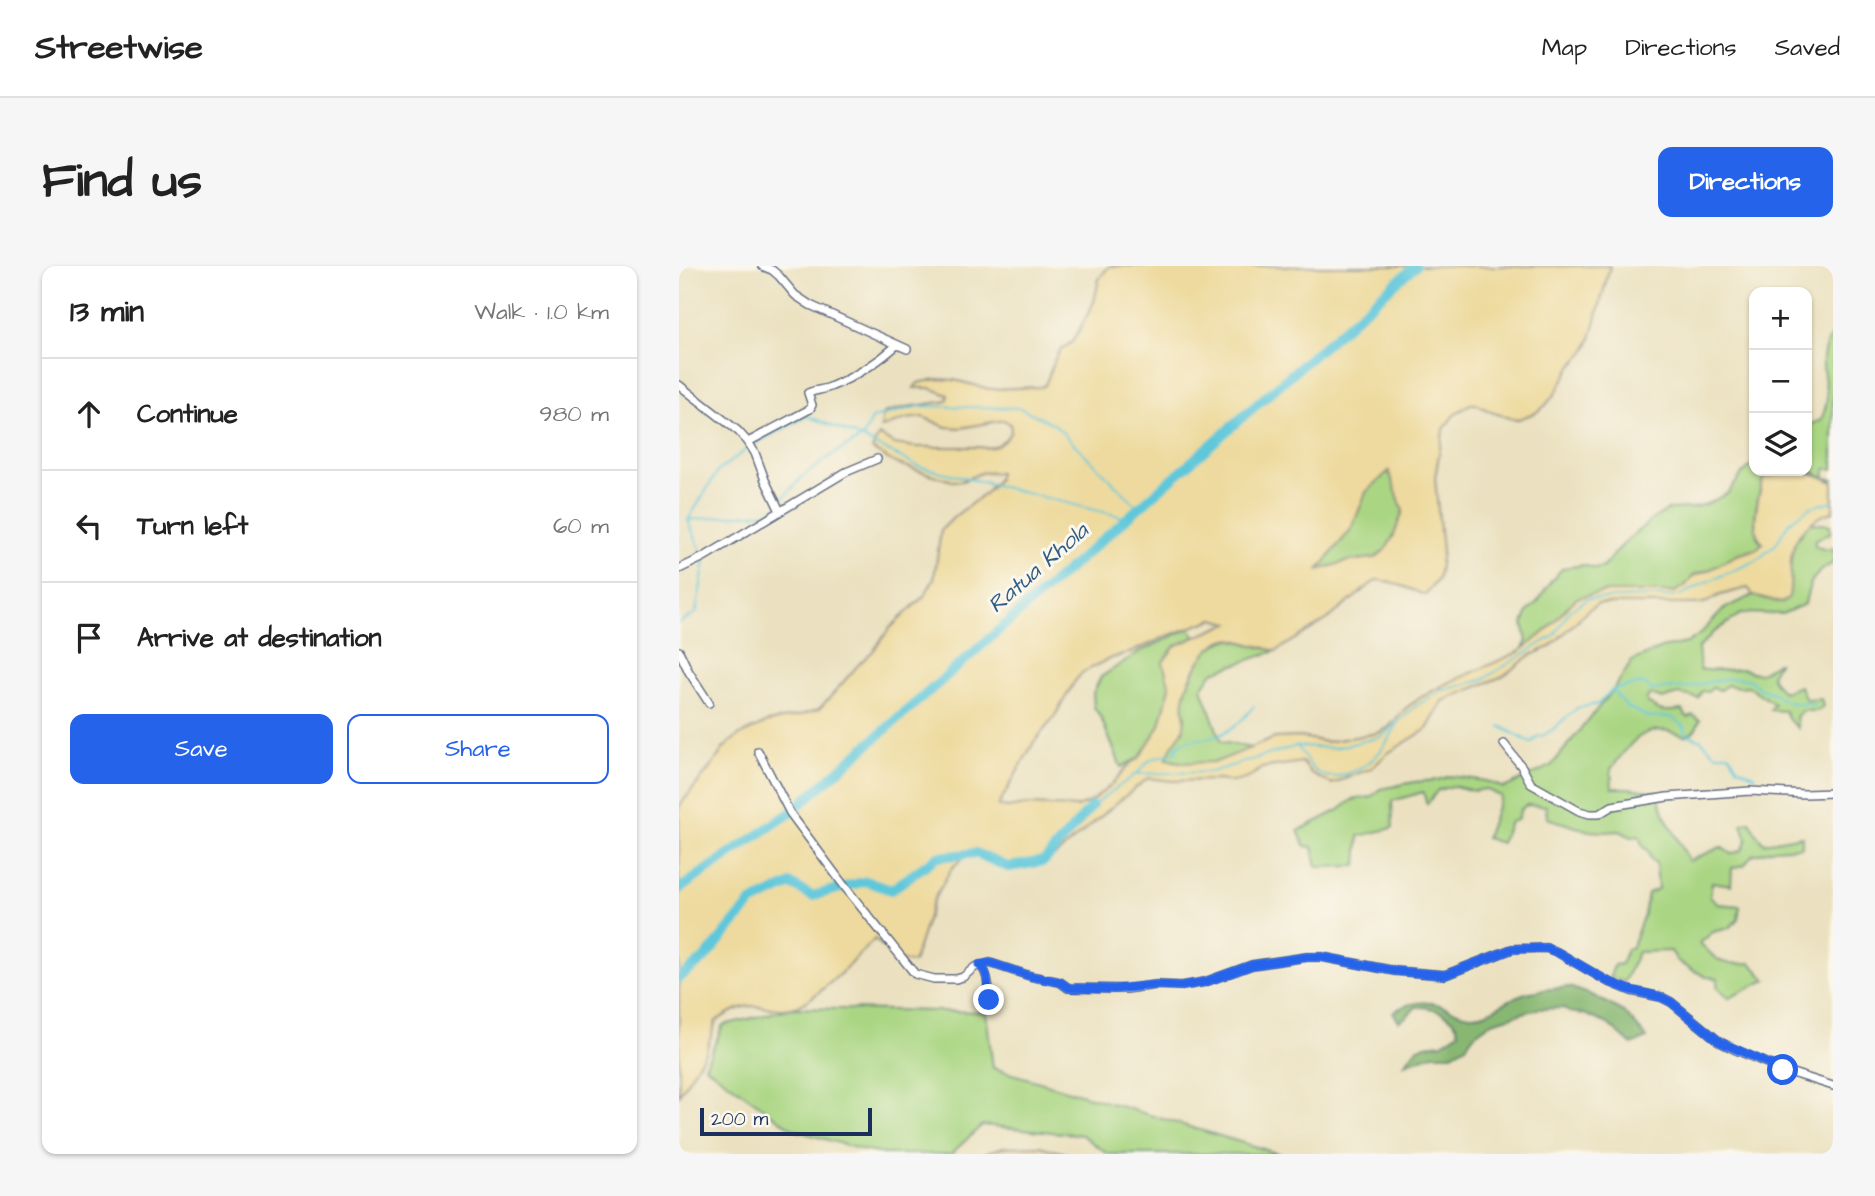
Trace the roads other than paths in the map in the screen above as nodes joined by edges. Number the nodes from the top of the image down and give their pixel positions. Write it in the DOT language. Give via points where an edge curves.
graph roads {
  1 [pos="762,266"];
  2 [pos="897,345"];
  3 [pos="907,349"];
  4 [pos="679,385"];
  5 [pos="748,442"];
  6 [pos="877,459"];
  7 [pos="780,511"];
  8 [pos="679,569"];
  9 [pos="679,651"];
  10 [pos="709,703"];
  11 [pos="1504,744"];
  12 [pos="758,751"];
  13 [pos="1833,793"];
  14 [pos="979,965"];
  15 [pos="987,1007"];
  16 [pos="1833,1086"];
  1 -- 2 [label="street" via="810,305"];
  2 -- 3 [label="street"];
  2 -- 5 [label="street" via="847,380 808,393 810,409"];
  4 -- 5 [label="street"];
  5 -- 7 [label="street"];
  6 -- 7 [label="street"];
  7 -- 8 [label="street"];
  9 -- 10 [label="street"];
  11 -- 13 [label="street" via="1531,784 1590,814 1667,797 1751,791"];
  12 -- 14 [label="street" via="790,813 915,974 952,980"];
  14 -- 15 [label="street" via="987,976"];
  14 -- 16 [label="street" via="990,963 1069,988 1115,989 1182,986 1252,965 1307,957 1445,975 1512,949 1546,948 1607,981 1671,1002 1736,1050"];
}
